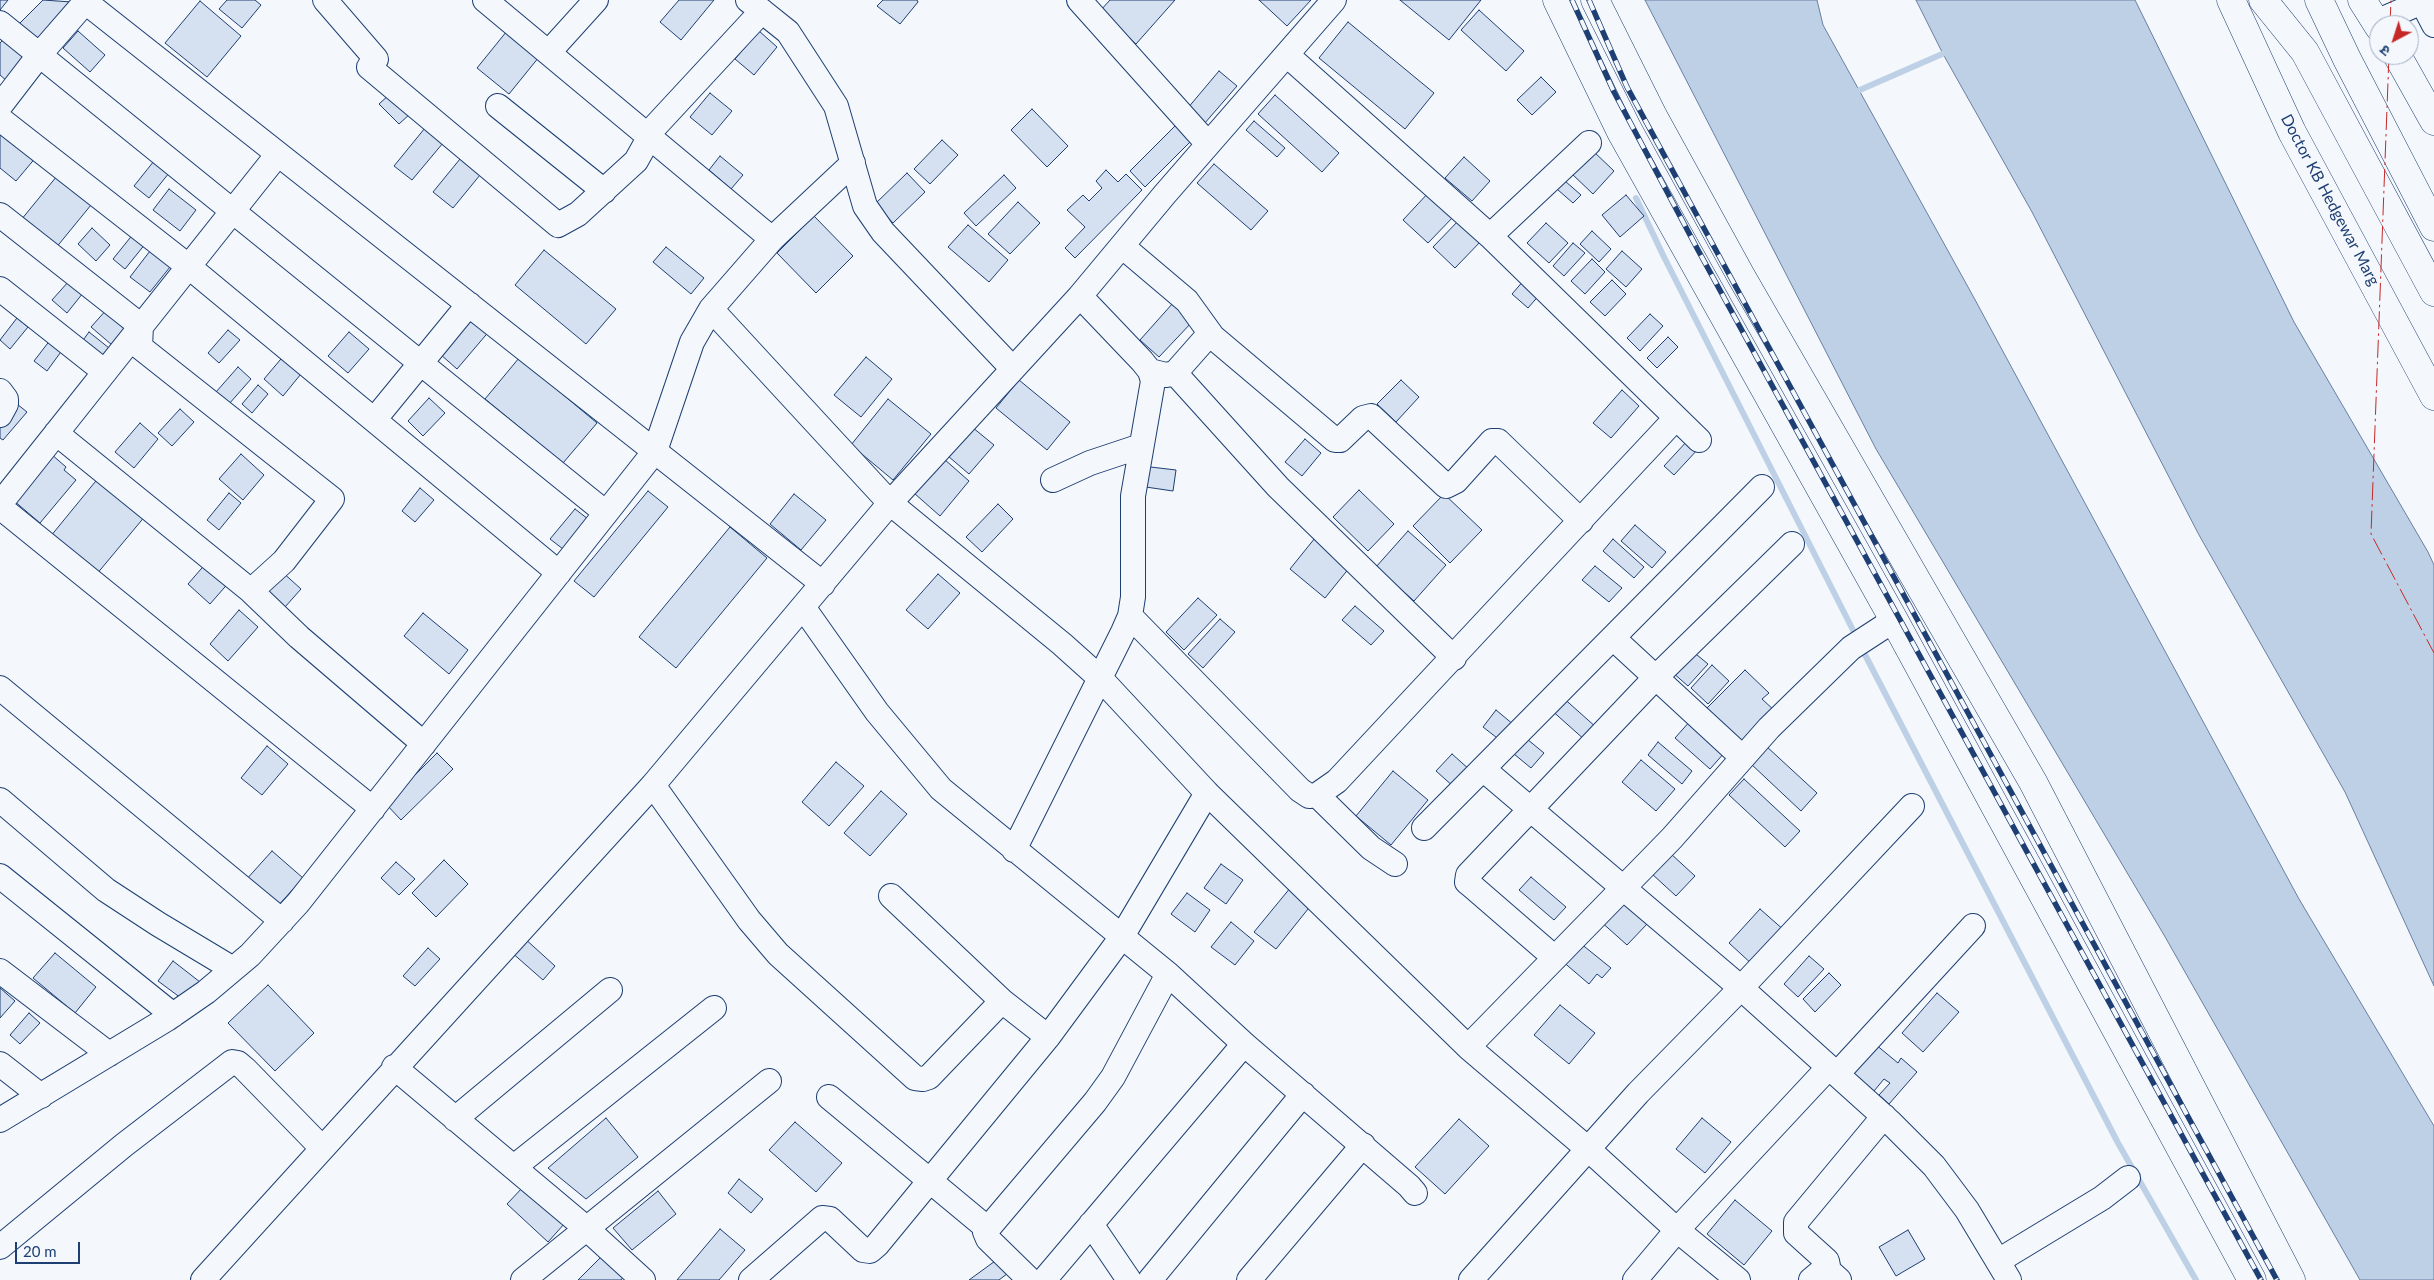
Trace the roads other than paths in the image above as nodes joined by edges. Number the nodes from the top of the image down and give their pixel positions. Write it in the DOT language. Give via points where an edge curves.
graph roads {
  1 [pos="325,0"];
  2 [pos="485,0"];
  3 [pos="596,0"];
  4 [pos="1079,0"];
  5 [pos="1334,0"];
  6 [pos="1557,0"];
  7 [pos="1595,0"];
  8 [pos="2231,0"];
  9 [pos="2263,0"];
  10 [pos="2319,0"];
  11 [pos="2362,0"];
  12 [pos="85,1"];
  13 [pos="755,5"];
  14 [pos="2372,15"];
  15 [pos="2397,15"];
  16 [pos="0,23"];
  17 [pos="2434,26"];
  18 [pos="549,52"];
  19 [pos="40,54"];
  20 [pos="1287,55"];
  21 [pos="2403,65"];
  22 [pos="0,106"];
  23 [pos="498,106"];
  24 [pos="0,119"];
  25 [pos="2434,121"];
  26 [pos="649,135"];
  27 [pos="1208,144"];
  28 [pos="1588,144"];
  29 [pos="278,154"];
  30 [pos="852,163"];
  31 [pos="604,191"];
  32 [pos="232,210"];
  33 [pos="0,215"];
  34 [pos="2434,227"];
  35 [pos="1490,236"];
  36 [pos="772,239"];
  37 [pos="1122,246"];
  38 [pos="188,266"];
  39 [pos="0,290"];
  40 [pos="2434,292"];
  41 [pos="1080,296"];
  42 [pos="468,304"];
  43 [pos="711,309"];
  44 [pos="140,326"];
  45 [pos="1213,337"];
  46 [pos="421,363"];
  47 [pos="1012,368"];
  48 [pos="1150,371"];
  49 [pos="105,372"];
  50 [pos="1176,372"];
  51 [pos="0,391"];
  52 [pos="2434,396"];
  53 [pos="0,415"];
  54 [pos="1676,418"];
  55 [pos="374,420"];
  56 [pos="56,433"];
  57 [pos="1699,440"];
  58 [pos="1141,446"];
  59 [pos="655,451"];
  60 [pos="1053,480"];
  61 [pos="1762,487"];
  62 [pos="890,503"];
  63 [pos="0,506"];
  64 [pos="606,513"];
  65 [pos="1581,521"];
  66 [pos="1792,544"];
  67 [pos="559,573"];
  68 [pos="823,584"];
  69 [pos="251,591"];
  70 [pos="803,608"];
  71 [pos="1130,616"];
  72 [pos="1894,620"];
  73 [pos="1613,638"];
  74 [pos="1454,658"];
  75 [pos="1656,677"];
  76 [pos="1101,680"];
  77 [pos="0,688"];
  78 [pos="424,744"];
  79 [pos="1742,757"];
  80 [pos="1483,769"];
  81 [pos="653,785"];
  82 [pos="1207,793"];
  83 [pos="1316,795"];
  84 [pos="0,800"];
  85 [pos="1912,806"];
  86 [pos="373,809"];
  87 [pos="1531,809"];
  88 [pos="1424,828"];
  89 [pos="1014,850"];
  90 [pos="1395,864"];
  91 [pos="0,876"];
  92 [pos="1623,888"];
  93 [pos="891,896"];
  94 [pos="282,921"];
  95 [pos="1973,926"];
  96 [pos="1121,938"];
  97 [pos="1555,958"];
  98 [pos="233,969"];
  99 [pos="0,971"];
  100 [pos="1168,974"];
  101 [pos="1741,988"];
  102 [pos="610,990"];
  103 [pos="1002,1001"];
  104 [pos="714,1008"];
  105 [pos="173,1015"];
  106 [pos="1048,1037"];
  107 [pos="1244,1044"];
  108 [pos="1468,1047"];
  109 [pos="109,1054"];
  110 [pos="0,1064"];
  111 [pos="394,1067"];
  112 [pos="1834,1071"];
  113 [pos="769,1081"];
  114 [pos="1303,1094"];
  115 [pos="41,1096"];
  116 [pos="829,1097"];
  117 [pos="1884,1116"];
  118 [pos="455,1119"];
  119 [pos="0,1120"];
  120 [pos="1363,1144"];
  121 [pos="322,1148"];
  122 [pos="1588,1149"];
  123 [pos="514,1167"];
  124 [pos="2128,1178"];
  125 [pos="930,1180"];
  126 [pos="1415,1193"];
  127 [pos="1091,1224"];
  128 [pos="587,1229"];
  129 [pos="988,1229"];
  130 [pos="1677,1230"];
  131 [pos="0,1247"];
  132 [pos="2003,1270"];
  133 [pos="1826,1277"];
  134 [pos="1732,1278"];
  135 [pos="203,1280"];
  136 [pos="523,1280"];
  137 [pos="643,1280"];
  138 [pos="751,1280"];
  139 [pos="1030,1280"];
  140 [pos="1044,1280"];
  141 [pos="1129,1280"];
  142 [pos="1150,1280"];
  143 [pos="1249,1280"];
  144 [pos="1471,1280"];
  145 [pos="1635,1280"];
  146 [pos="2252,1280"];
  147 [pos="2291,1280"];
  1 -- 31 [label="street" via="372,63 558,225 578,214"];
  2 -- 18 [label="street"];
  3 -- 18 [label="street"];
  4 -- 27 [label="street"];
  5 -- 20 [label="street"];
  6 -- 72 [label="main road" via="1621,132"];
  7 -- 147 [label="main road" via="1653,116 1741,276 2033,782"];
  8 -- 52 [label="main road, Doctor KB Hedgewar Marg" via="2292,132"];
  9 -- 40 [label="main road" via="2305,52"];
  10 -- 34 [label="main road"];
  11 -- 14 [label="main road"];
  12 -- 19 [label="street"];
  12 -- 29 [label="street"];
  13 -- 26 [label="street"];
  13 -- 30 [label="street" via="788,32 836,106"];
  15 -- 17 [label="street" via="2422,2"];
  16 -- 19 [label="street"];
  18 -- 26 [label="street"];
  19 -- 22 [label="street"];
  19 -- 32 [label="street"];
  20 -- 27 [label="street"];
  20 -- 35 [label="street"];
  21 -- 25 [label="main road"];
  23 -- 31 [label="street"];
  24 -- 38 [label="street"];
  26 -- 31 [label="street" via="636,161"];
  26 -- 36 [label="street"];
  27 -- 37 [label="street"];
  28 -- 35 [label="street"];
  29 -- 32 [label="street"];
  29 -- 42 [label="street"];
  30 -- 36 [label="street"];
  30 -- 47 [label="street" via="865,206 883,232"];
  32 -- 38 [label="street"];
  32 -- 46 [label="street"];
  33 -- 44 [label="street"];
  35 -- 54 [label="street"];
  36 -- 43 [label="street"];
  37 -- 41 [label="street"];
  37 -- 45 [label="street" via="1187,301"];
  38 -- 44 [label="street"];
  38 -- 55 [label="street"];
  39 -- 49 [label="street"];
  41 -- 47 [label="street"];
  41 -- 48 [label="street"];
  42 -- 46 [label="street"];
  42 -- 59 [label="street"];
  43 -- 59 [label="street" via="692,342"];
  43 -- 62 [label="street"];
  44 -- 49 [label="street"];
  44 -- 69 [label="street" via="140,347 332,499 284,561"];
  45 -- 50 [label="street" via="1205,339"];
  45 -- 65 [label="street" via="1335,440 1340,440 1363,418 1372,416 1446,486 1456,481 1492,441 1498,441"];
  46 -- 55 [label="street"];
  46 -- 64 [label="street"];
  47 -- 62 [label="street"];
  48 -- 50 [label="street" via="1166,375"];
  48 -- 58 [label="street" via="1153,382"];
  49 -- 56 [label="street"];
  50 -- 74 [label="street" via="1278,487"];
  51 -- 53 [label="street" via="6,399"];
  54 -- 57 [label="street"];
  54 -- 65 [label="street"];
  55 -- 67 [label="street"];
  56 -- 63 [label="street"];
  56 -- 69 [label="street"];
  58 -- 60 [label="street" via="1090,462"];
  58 -- 71 [label="street" via="1132,503 1133,598"];
  59 -- 64 [label="street"];
  59 -- 68 [label="street"];
  61 -- 73 [label="street"];
  62 -- 68 [label="street"];
  62 -- 76 [label="street" via="1062,644"];
  63 -- 86 [label="street"];
  64 -- 67 [label="street"];
  65 -- 74 [label="street"];
  66 -- 75 [label="street"];
  67 -- 78 [label="street"];
  68 -- 70 [label="street"];
  69 -- 78 [label="street" via="299,637"];
  70 -- 81 [label="street"];
  70 -- 89 [label="street" via="908,752 941,789"];
  71 -- 76 [label="street"];
  71 -- 83 [label="street" via="1300,790 1309,796"];
  72 -- 79 [label="street" via="1861,642"];
  72 -- 146 [label="main road"];
  73 -- 75 [label="street"];
  73 -- 80 [label="street"];
  74 -- 83 [label="street" via="1337,781"];
  75 -- 79 [label="street"];
  75 -- 87 [label="street"];
  76 -- 82 [label="street"];
  76 -- 89 [label="street"];
  77 -- 94 [label="street"];
  78 -- 86 [label="street"];
  79 -- 92 [label="street" via="1672,838"];
  80 -- 87 [label="street"];
  80 -- 88 [label="street"];
  81 -- 103 [label="street" via="749,920 778,954 915,1078 929,1077"];
  81 -- 111 [label="street"];
  82 -- 96 [label="street"];
  82 -- 108 [label="street"];
  83 -- 90 [label="street" via="1371,848"];
  84 -- 98 [label="street" via="106,890"];
  85 -- 101 [label="street"];
  86 -- 94 [label="street"];
  87 -- 92 [label="street"];
  87 -- 97 [label="street" via="1473,868 1467,882"];
  89 -- 96 [label="street"];
  91 -- 105 [label="street"];
  92 -- 97 [label="street"];
  92 -- 101 [label="street"];
  93 -- 103 [label="street"];
  94 -- 98 [label="street"];
  95 -- 112 [label="street"];
  96 -- 100 [label="street"];
  96 -- 106 [label="street"];
  97 -- 108 [label="street"];
  98 -- 105 [label="street"];
  99 -- 109 [label="street"];
  100 -- 107 [label="street"];
  100 -- 129 [label="street" via="1095,1102"];
  101 -- 112 [label="street"];
  101 -- 122 [label="street"];
  102 -- 118 [label="street"];
  103 -- 106 [label="street"];
  104 -- 123 [label="street"];
  105 -- 109 [label="street"];
  106 -- 125 [label="street"];
  107 -- 114 [label="street"];
  107 -- 127 [label="street"];
  108 -- 122 [label="street"];
  109 -- 115 [label="street"];
  110 -- 115 [label="street"];
  111 -- 118 [label="street"];
  111 -- 121 [label="street"];
  112 -- 117 [label="street"];
  112 -- 130 [label="street"];
  113 -- 128 [label="street"];
  114 -- 120 [label="street"];
  114 -- 142 [label="street"];
  115 -- 119 [label="street"];
  116 -- 125 [label="street"];
  117 -- 132 [label="street" via="1934,1166 1967,1210"];
  117 -- 133 [label="street" via="1796,1222 1796,1233 1827,1261"];
  118 -- 123 [label="street"];
  120 -- 126 [label="street"];
  120 -- 143 [label="street"];
  121 -- 131 [label="street" via="245,1069 232,1062 96,1167"];
  121 -- 135 [label="street"];
  122 -- 130 [label="street"];
  122 -- 144 [label="street"];
  123 -- 128 [label="street"];
  124 -- 132 [label="street"];
  125 -- 129 [label="street"];
  125 -- 138 [label="street" via="878,1245 870,1250 863,1250 830,1219 822,1218"];
  127 -- 140 [label="street"];
  127 -- 141 [label="street"];
  128 -- 136 [label="street"];
  128 -- 137 [label="street"];
  129 -- 139 [label="street" via="985,1236"];
  130 -- 134 [label="street"];
  130 -- 145 [label="street"];
}
